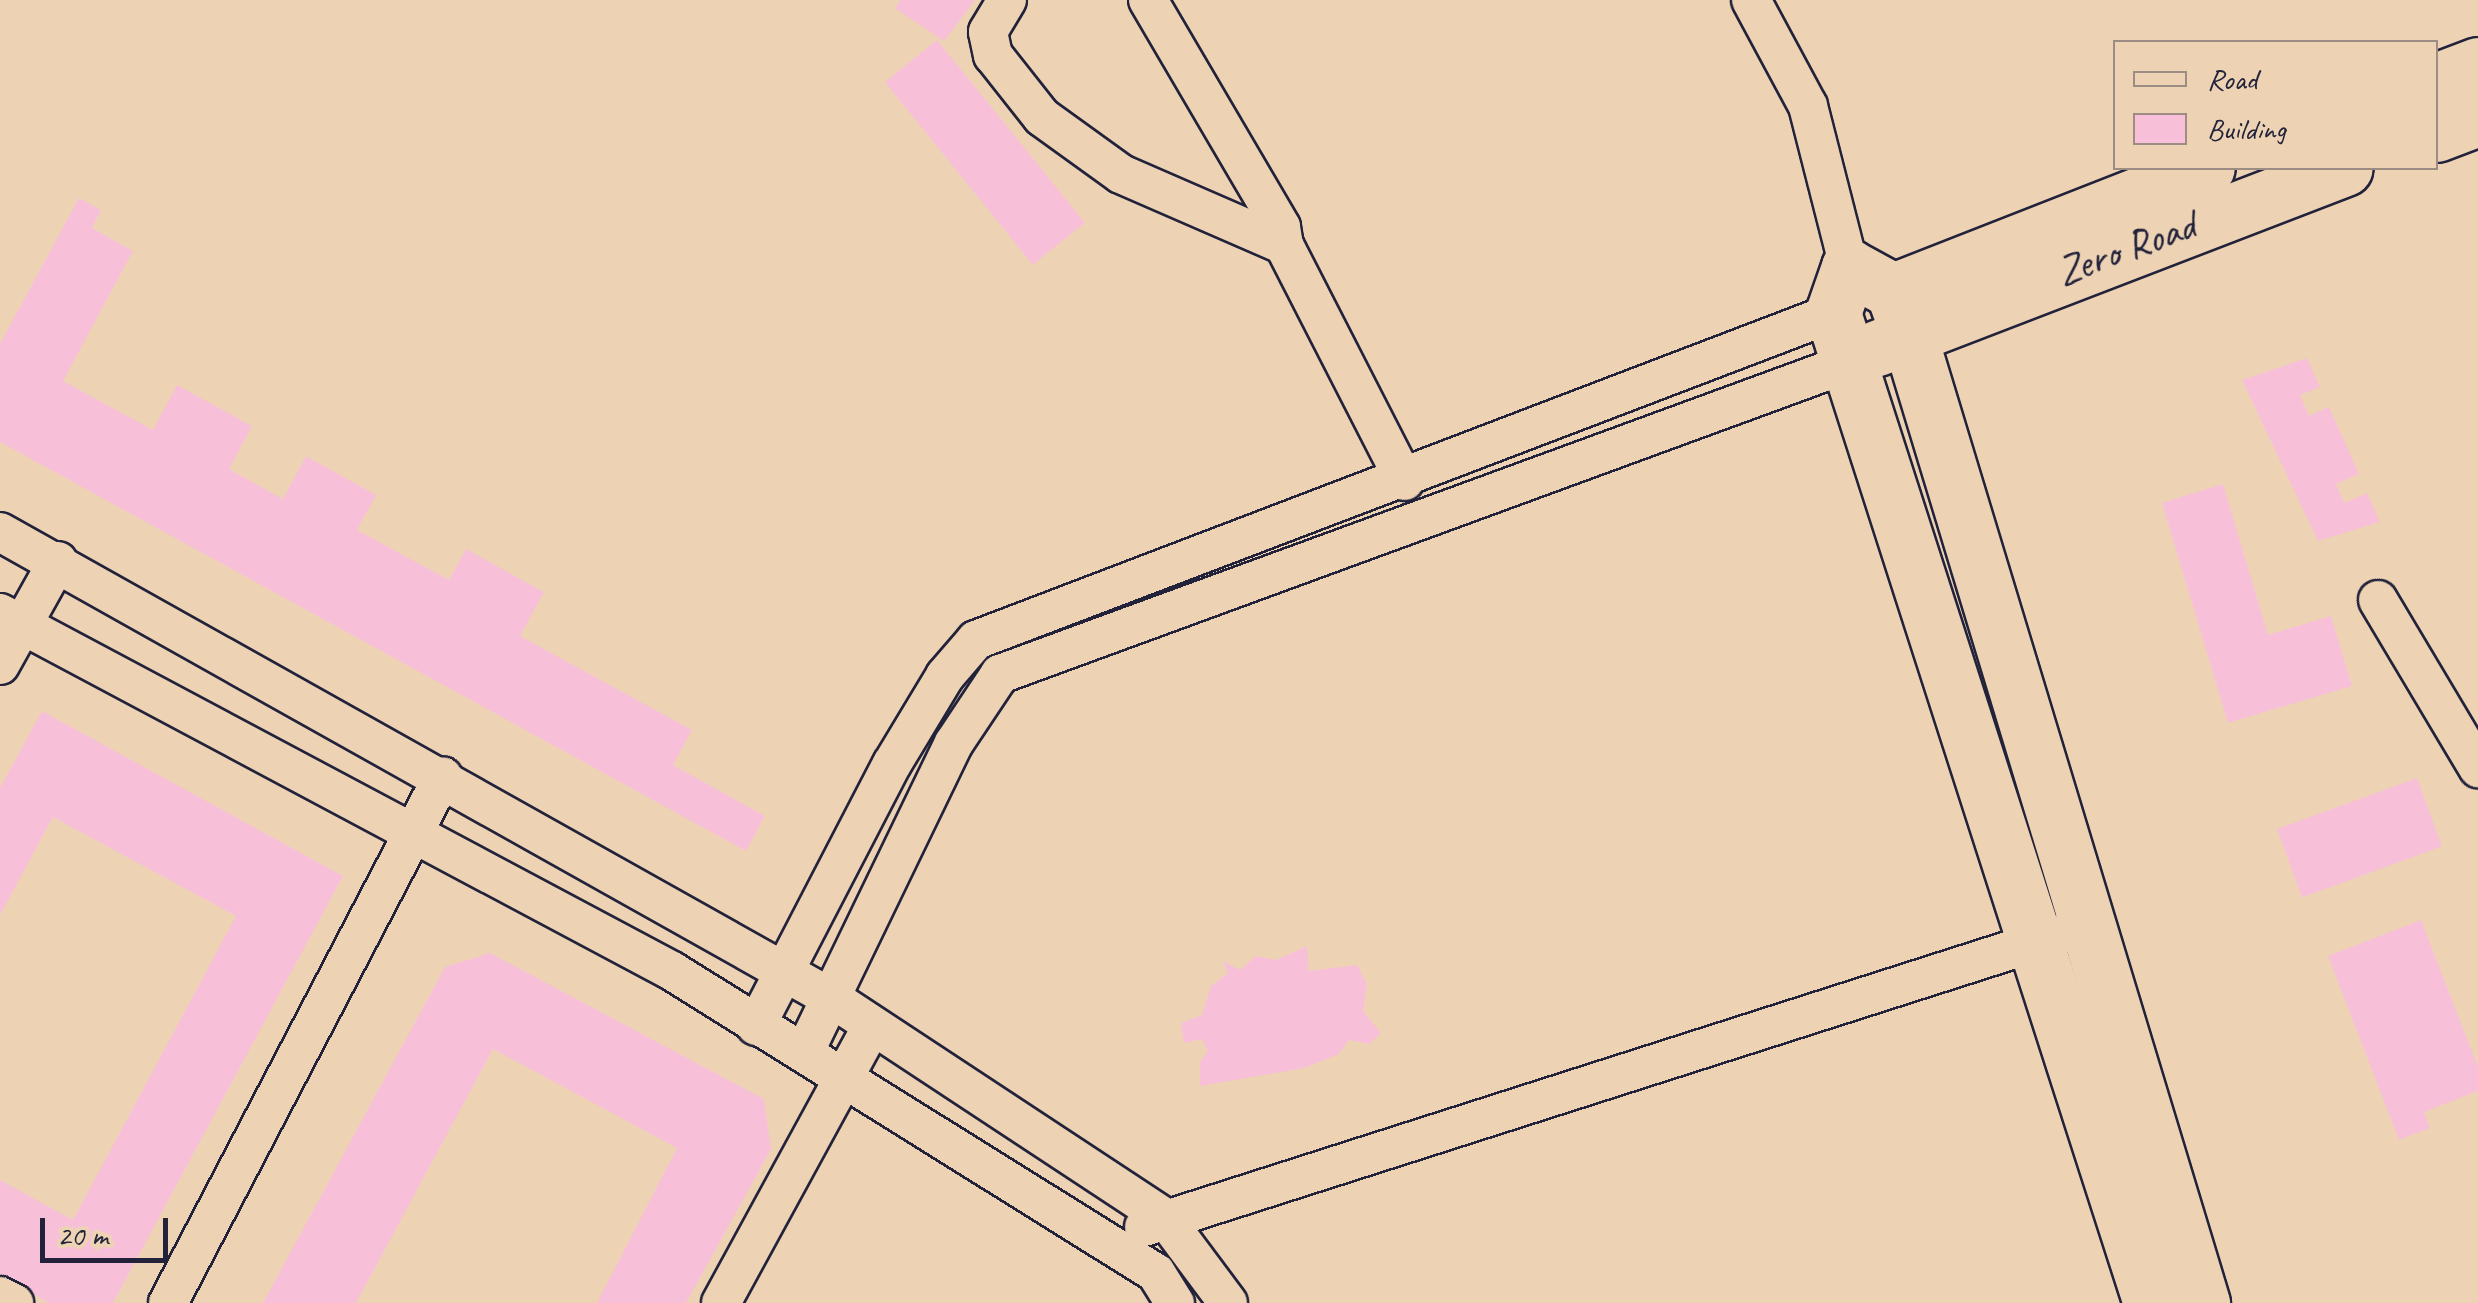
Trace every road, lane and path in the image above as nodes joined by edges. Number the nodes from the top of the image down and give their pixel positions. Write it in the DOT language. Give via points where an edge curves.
graph roads {
  1 [pos="1008,0"];
  2 [pos="1148,0"];
  3 [pos="1750,0"];
  4 [pos="2478,65"];
  5 [pos="2438,80"];
  6 [pos="2478,118"];
  7 [pos="2438,133"];
  8 [pos="2204,170"];
  9 [pos="2337,170"];
  10 [pos="2115,227"];
  11 [pos="1284,245"];
  12 [pos="1867,313"];
  13 [pos="1405,481"];
  14 [pos="0,532"];
  15 [pos="58,560"];
  16 [pos="2378,600"];
  17 [pos="11,619"];
  18 [pos="0,665"];
  19 [pos="2478,768"];
  20 [pos="442,776"];
  21 [pos="410,832"];
  22 [pos="2087,924"];
  23 [pos="2036,944"];
  24 [pos="786,970"];
  25 [pos="833,999"];
  26 [pos="756,1026"];
  27 [pos="871,1028"];
  28 [pos="804,1053"];
  29 [pos="844,1076"];
  30 [pos="1164,1217"];
  31 [pos="1111,1245"];
  32 [pos="0,1296"];
  33 [pos="14,1303"];
  34 [pos="168,1303"];
  35 [pos="721,1303"];
  36 [pos="1175,1303"];
  37 [pos="1228,1303"];
  38 [pos="2150,1303"];
  39 [pos="2202,1303"];
  1 -- 11 [label="street" via="988,32 992,55 1042,117 1121,174"];
  2 -- 11 [label="street" via="1281,227"];
  3 -- 12 [label="street" via="1808,106"];
  4 -- 5 [label="street"];
  6 -- 7 [label="street"];
  8 -- 10 [label="street, Zero Road"];
  9 -- 10 [label="street, Zero Road"];
  10 -- 12 [label="street, Zero Road"];
  11 -- 13 [label="street"];
  12 -- 13 [label="street"];
  12 -- 22 [label="street"];
  12 -- 23 [label="street"];
  12 -- 25 [label="street" via="1000,674 954,743"];
  13 -- 24 [label="street" via="976,640 945,676 892,764"];
  14 -- 15 [label="street"];
  15 -- 17 [label="street"];
  15 -- 20 [label="street"];
  16 -- 19 [label="street"];
  17 -- 18 [label="street"];
  17 -- 21 [label="street"];
  20 -- 21 [label="street"];
  20 -- 24 [label="street"];
  21 -- 26 [label="street" via="672,971"];
  21 -- 34 [label="street"];
  22 -- 23 [label="street"];
  22 -- 39 [label="street"];
  23 -- 30 [label="street"];
  23 -- 38 [label="street"];
  24 -- 25 [label="street"];
  24 -- 26 [label="street"];
  25 -- 27 [label="street"];
  25 -- 28 [label="street"];
  26 -- 28 [label="street"];
  27 -- 29 [label="street"];
  27 -- 30 [label="street"];
  28 -- 29 [label="street"];
  29 -- 31 [label="street"];
  29 -- 35 [label="street"];
  30 -- 31 [label="street"];
  30 -- 37 [label="street"];
  31 -- 36 [label="street" via="1156,1273"];
  32 -- 33 [label="street"];
}
